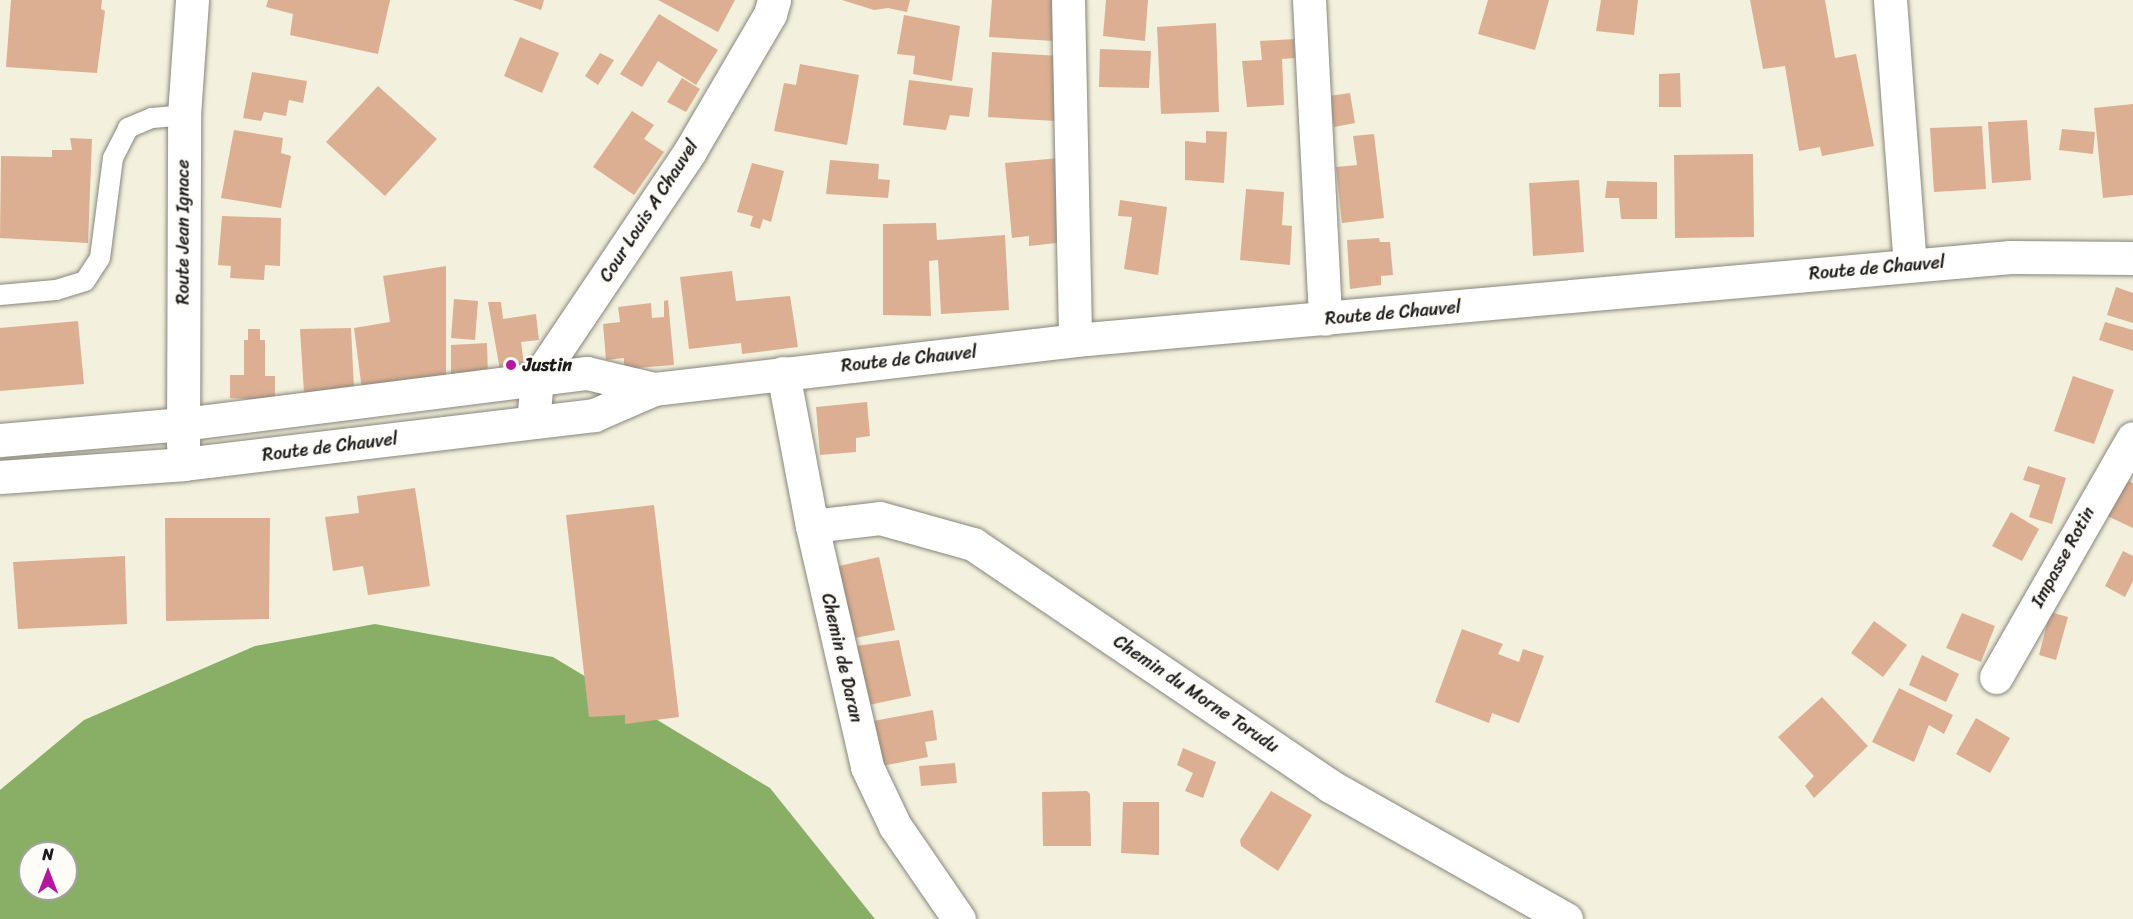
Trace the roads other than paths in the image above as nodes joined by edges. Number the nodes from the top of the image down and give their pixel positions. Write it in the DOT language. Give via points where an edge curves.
graph roads {
  1 [pos="192,0"];
  2 [pos="774,0"];
  3 [pos="1068,0"];
  4 [pos="1309,0"];
  5 [pos="1890,0"];
  6 [pos="184,115"];
  7 [pos="2133,258"];
  8 [pos="1910,265"];
  9 [pos="0,295"];
  10 [pos="1325,319"];
  11 [pos="1075,340"];
  12 [pos="783,374"];
  13 [pos="537,379"];
  14 [pos="654,389"];
  15 [pos="533,422"];
  16 [pos="183,424"];
  17 [pos="2133,438"];
  18 [pos="0,440"];
  19 [pos="184,464"];
  20 [pos="0,477"];
  21 [pos="812,526"];
  22 [pos="1996,677"];
  23 [pos="959,919"];
  24 [pos="1566,919"];
  1 -- 6 [label="street, Route Jean Ignace"];
  2 -- 13 [label="street, Cour Louis A Chauvel" via="770,14 690,152"];
  3 -- 11 [label="street"];
  4 -- 10 [label="street"];
  5 -- 8 [label="street"];
  6 -- 9 [label="lane" via="152,118 128,128 113,158 100,258 85,281 56,290"];
  6 -- 16 [label="street, Route Jean Ignace"];
  7 -- 8 [label="street, Route de Chauvel" via="2030,256"];
  8 -- 10 [label="street, Route de Chauvel"];
  10 -- 11 [label="street, Route de Chauvel"];
  11 -- 12 [label="street, Route de Chauvel"];
  12 -- 14 [label="street, Route de Chauvel"];
  12 -- 21 [label="street, Chemin de Daran"];
  13 -- 14 [label="street, Route de Chauvel" via="587,373"];
  13 -- 15 [label="street, Cour Louis A Chauvel"];
  13 -- 16 [label="street, Route de Chauvel"];
  14 -- 15 [label="street, Route de Chauvel" via="594,415"];
  15 -- 19 [label="street, Route de Chauvel"];
  16 -- 18 [label="street, Route de Chauvel"];
  16 -- 19 [label="street, Route Jean Ignace"];
  17 -- 22 [label="street, Impasse Rotin"];
  19 -- 20 [label="street, Route de Chauvel"];
  21 -- 23 [label="street, Chemin de Daran" via="867,767 896,826"];
  21 -- 24 [label="street, Chemin du Morne Torudu" via="879,518 973,544 1330,786"];
}
